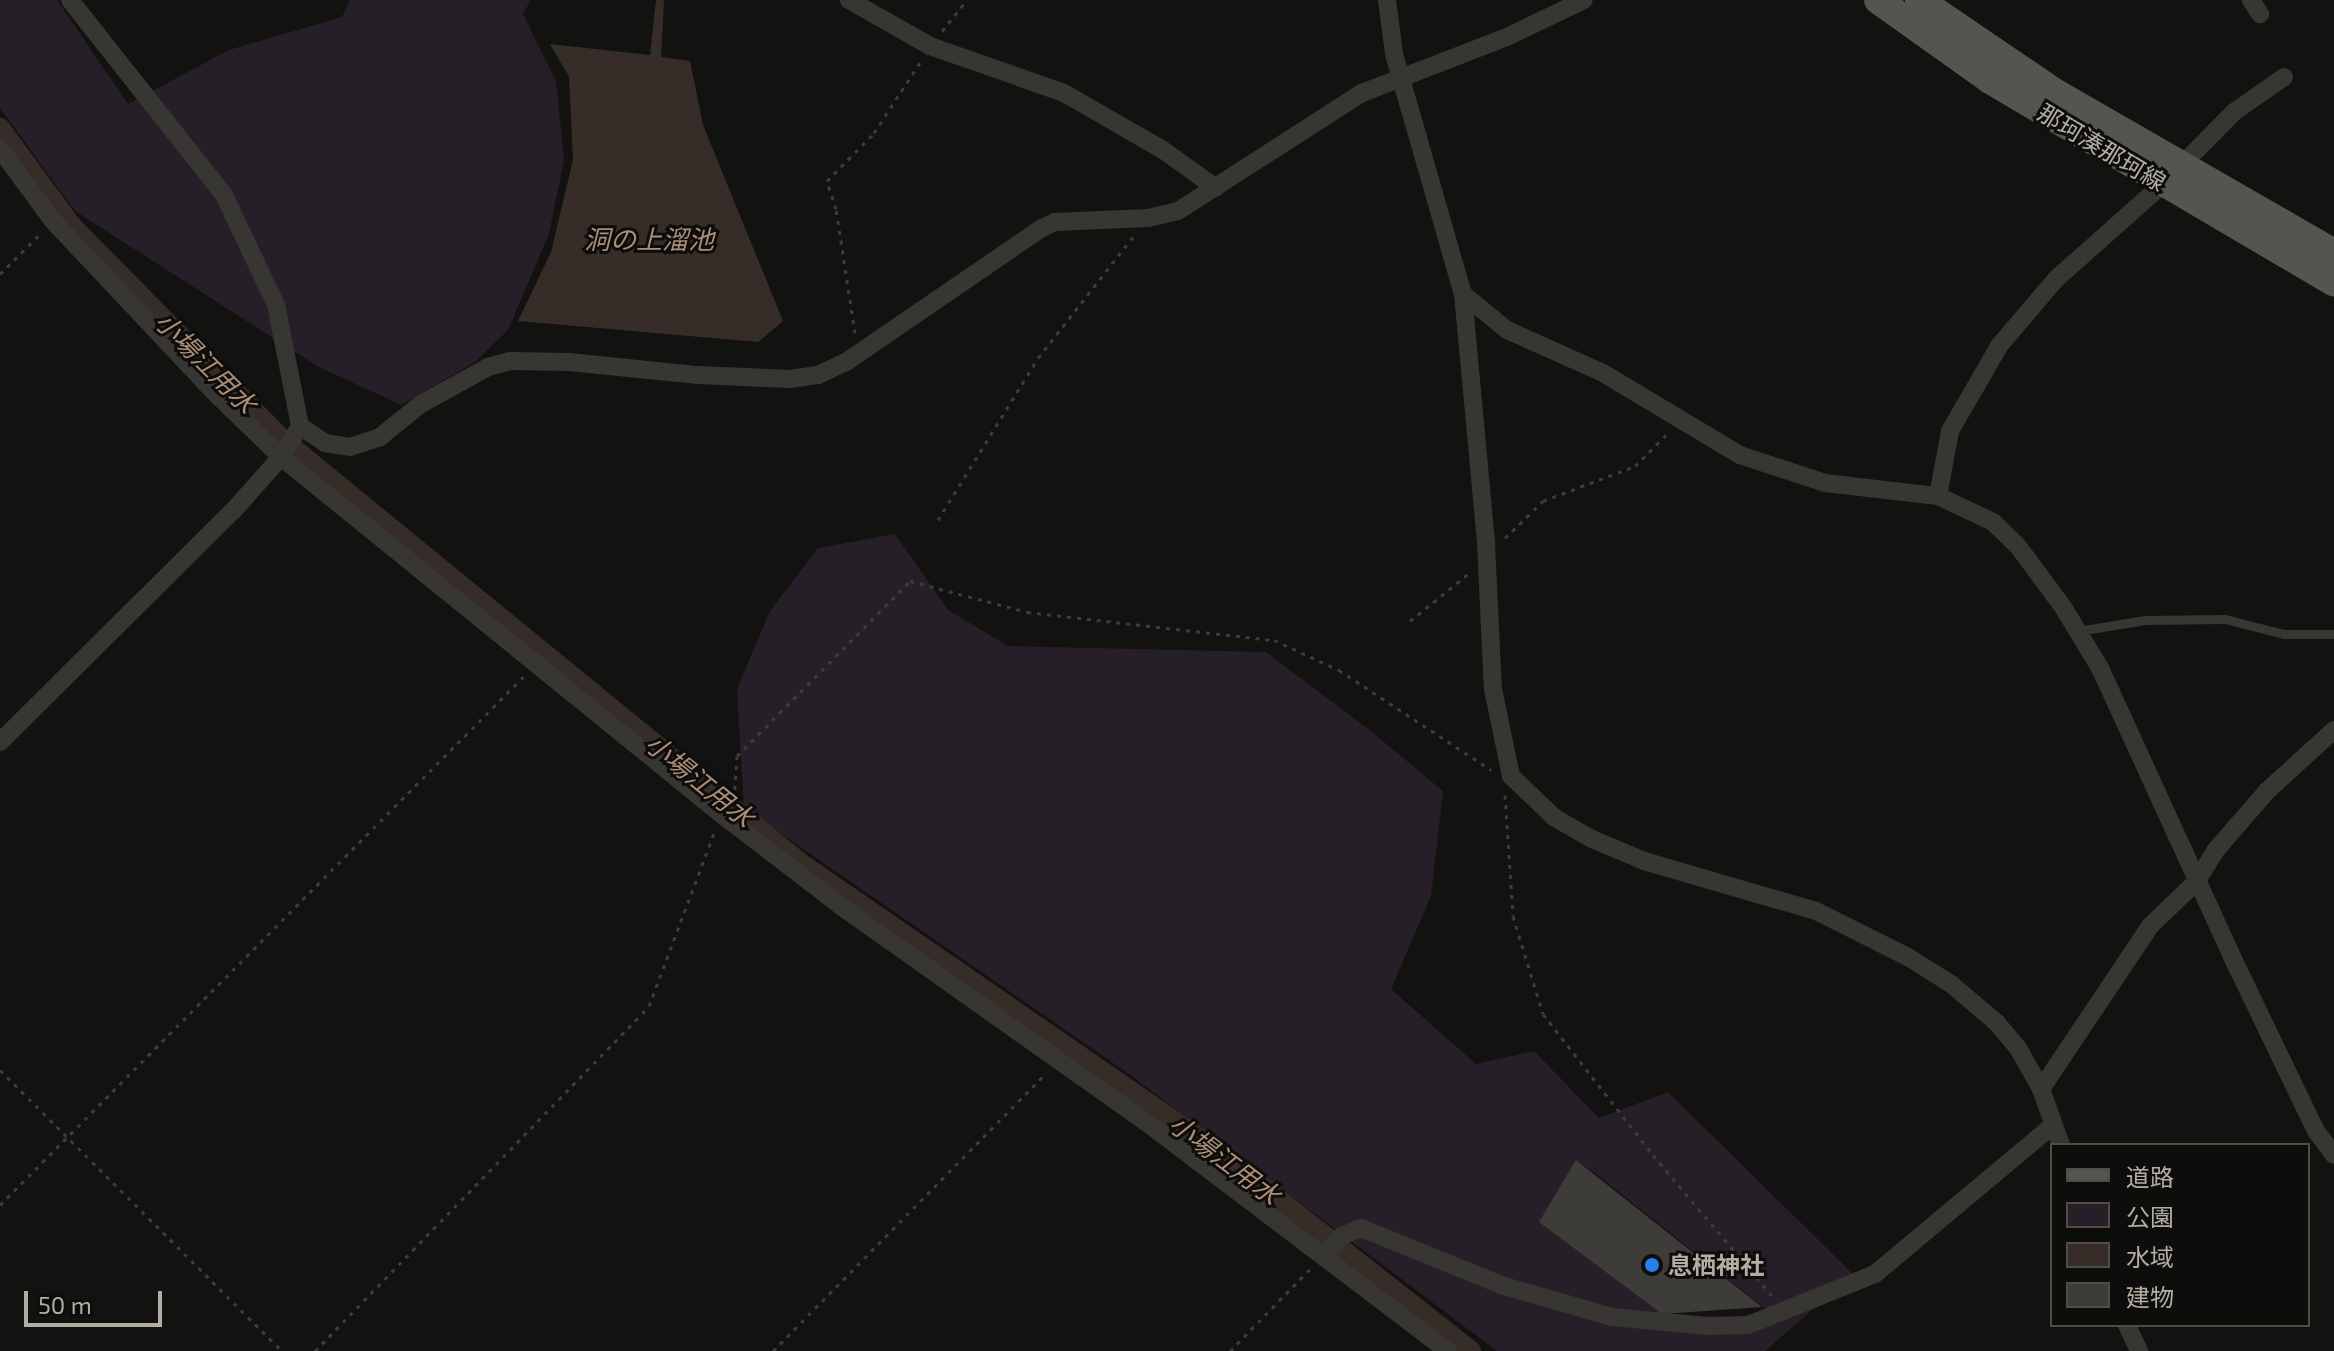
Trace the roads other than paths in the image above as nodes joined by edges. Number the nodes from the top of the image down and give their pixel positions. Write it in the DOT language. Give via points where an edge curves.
graph roads {
  1 [pos="70,0"];
  2 [pos="849,0"];
  3 [pos="1387,0"];
  4 [pos="1584,0"];
  5 [pos="1878,0"];
  6 [pos="1919,0"];
  7 [pos="1401,75"];
  8 [pos="2284,77"];
  9 [pos="0,149"];
  10 [pos="2171,175"];
  11 [pos="1216,188"];
  12 [pos="2334,253"];
  13 [pos="2334,283"];
  14 [pos="1463,294"];
  15 [pos="289,444"];
  16 [pos="1938,496"];
  17 [pos="2078,631"];
  18 [pos="2334,634"];
  19 [pos="2334,730"];
  20 [pos="0,742"];
  21 [pos="2196,882"];
  22 [pos="2041,1089"];
  23 [pos="2053,1125"];
  24 [pos="2060,1143"];
  25 [pos="2334,1155"];
  26 [pos="1333,1247"];
  27 [pos="2128,1327"];
  28 [pos="1448,1351"];
  29 [pos="2139,1351"];
  1 -- 15 [label="street" via="224,195 276,305"];
  2 -- 11 [label="street" via="930,46 1064,93 1163,150"];
  3 -- 7 [label="street"];
  4 -- 7 [label="street" via="1507,37"];
  5 -- 10 [label="main road, 那珂湊那珂線" via="1990,80"];
  6 -- 10 [label="main road, 那珂湊那珂線"];
  7 -- 11 [label="street" via="1318,119"];
  7 -- 14 [label="street"];
  8 -- 10 [label="street" via="2234,112"];
  9 -- 15 [label="street" via="53,221 215,393"];
  10 -- 12 [label="main road, 那珂湊那珂線"];
  10 -- 13 [label="main road, 那珂湊那珂線"];
  10 -- 16 [label="street" via="2056,279 1999,346 1950,431"];
  11 -- 15 [label="street" via="1178,211 1148,218 1055,222 1042,228 846,362 818,375 698,375 510,361 488,367 421,404 380,437 350,447"];
  14 -- 16 [label="street" via="1507,330 1603,373 1740,455 1825,483"];
  14 -- 22 [label="street" via="1487,557 1493,689 1508,778 1555,818 1592,839 1644,861 1816,911 1908,957 1996,1022"];
  15 -- 20 [label="street" via="233,511"];
  15 -- 26 [label="street" via="536,664 721,814 842,907"];
  16 -- 17 [label="street" via="1993,522 2009,537"];
  17 -- 18 [label="lane" via="2145,620 2225,619 2284,634"];
  17 -- 21 [label="street" via="2173,821"];
  19 -- 21 [label="street" via="2267,791 2215,851"];
  21 -- 22 [label="street" via="2150,926"];
  21 -- 25 [label="street" via="2316,1131"];
  22 -- 23 [label="street"];
  23 -- 24 [label="street"];
  23 -- 26 [label="street" via="1875,1274 1748,1325 1612,1317 1504,1286 1361,1228"];
  26 -- 28 [label="street"];
  27 -- 29 [label="street"];
}
